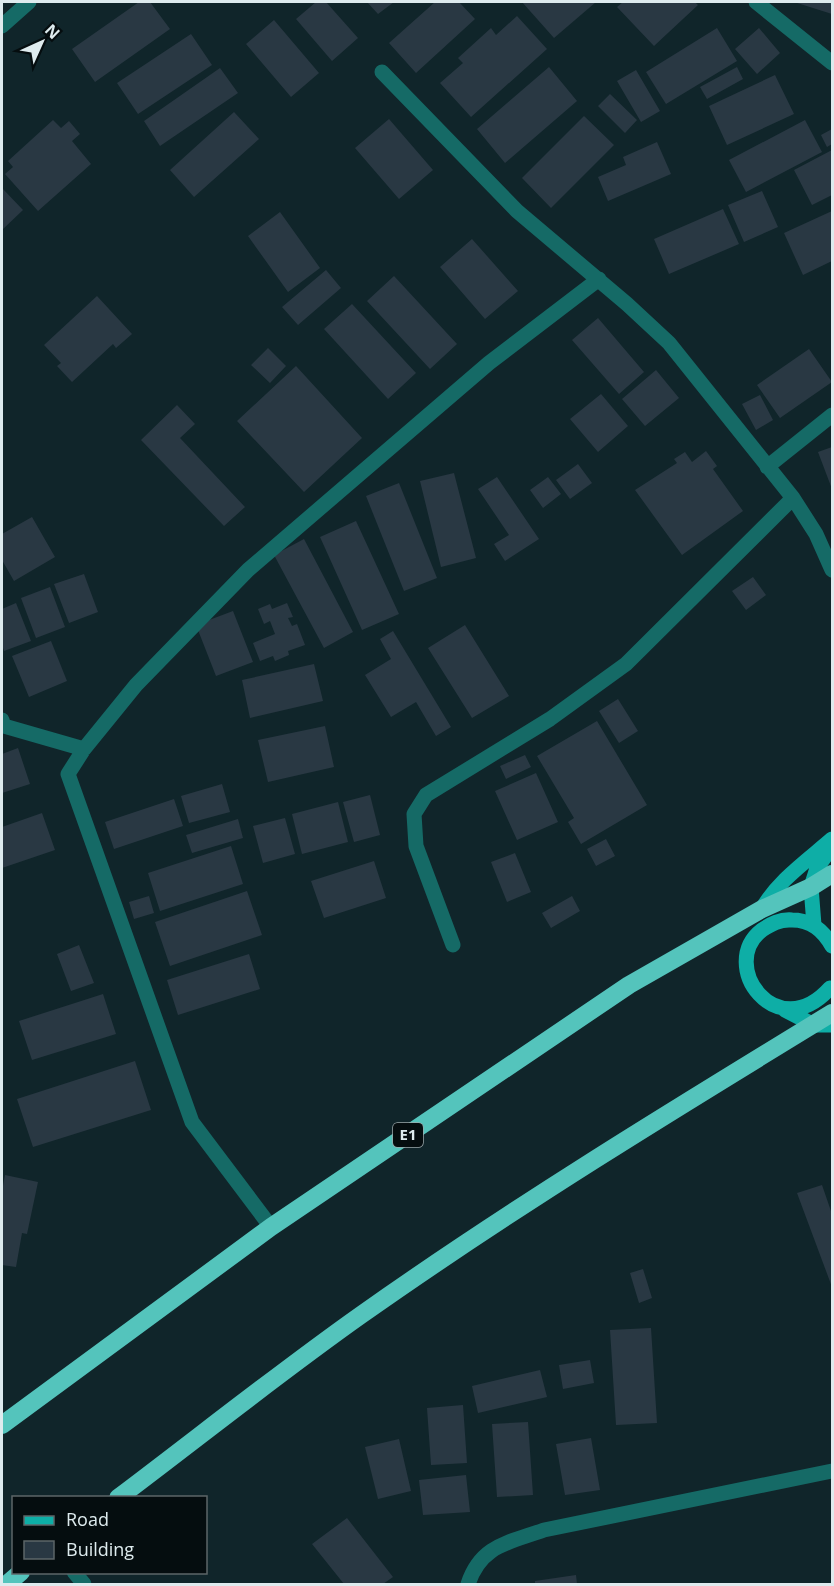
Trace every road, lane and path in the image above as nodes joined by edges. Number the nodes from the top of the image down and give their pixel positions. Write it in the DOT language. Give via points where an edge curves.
graph roads {
  1 [pos="29,2"];
  2 [pos="756,2"];
  3 [pos="2,26"];
  4 [pos="832,63"];
  5 [pos="382,72"];
  6 [pos="599,279"];
  7 [pos="832,415"];
  8 [pos="767,467"];
  9 [pos="793,498"];
  10 [pos="832,570"];
  11 [pos="2,720"];
  12 [pos="84,749"];
  13 [pos="832,839"];
  14 [pos="832,846"];
  15 [pos="832,874"];
  16 [pos="811,887"];
  17 [pos="762,909"];
  18 [pos="785,919"];
  19 [pos="814,925"];
  20 [pos="453,945"];
  21 [pos="832,946"];
  22 [pos="750,947"];
  23 [pos="831,985"];
  24 [pos="780,1007"];
  25 [pos="832,1013"];
  26 [pos="814,1025"];
  27 [pos="832,1025"];
  28 [pos="271,1227"];
  29 [pos="2,1425"];
  30 [pos="832,1471"];
  31 [pos="119,1496"];
  32 [pos="19,1574"];
  33 [pos="7,1584"];
  34 [pos="468,1584"];
  1 -- 3 [label="street"];
  2 -- 4 [label="street"];
  5 -- 6 [label="street" via="517,211"];
  6 -- 8 [label="street" via="669,343"];
  6 -- 12 [label="street" via="489,363 248,570 136,684"];
  7 -- 8 [label="street"];
  8 -- 9 [label="street"];
  9 -- 10 [label="street" via="816,534"];
  9 -- 20 [label="street" via="626,664 550,719 426,795 414,814 416,846"];
  11 -- 12 [label="street" via="4,726"];
  12 -- 28 [label="street" via="68,774 192,1122"];
  13 -- 17 [label="main road" via="770,896"];
  14 -- 16 [label="main road" via="817,868"];
  15 -- 16 [label="highway, E1"];
  16 -- 17 [label="highway, E1"];
  16 -- 19 [label="main road"];
  17 -- 18 [label="main road"];
  17 -- 22 [label="main road"];
  17 -- 28 [label="highway, E1" via="629,985"];
  18 -- 19 [label="main road"];
  18 -- 22 [label="main road" via="770,924"];
  19 -- 21 [label="main road"];
  22 -- 24 [label="main road" via="749,978 756,992"];
  23 -- 24 [label="main road" via="808,1006"];
  23 -- 26 [label="main road"];
  24 -- 26 [label="main road"];
  25 -- 26 [label="highway"];
  26 -- 27 [label="main road"];
  26 -- 31 [label="highway" via="476,1236 360,1316"];
  28 -- 29 [label="highway, E1"];
  30 -- 34 [label="street" via="544,1530 486,1553 473,1569"];
  32 -- 33 [label="highway"];
}
